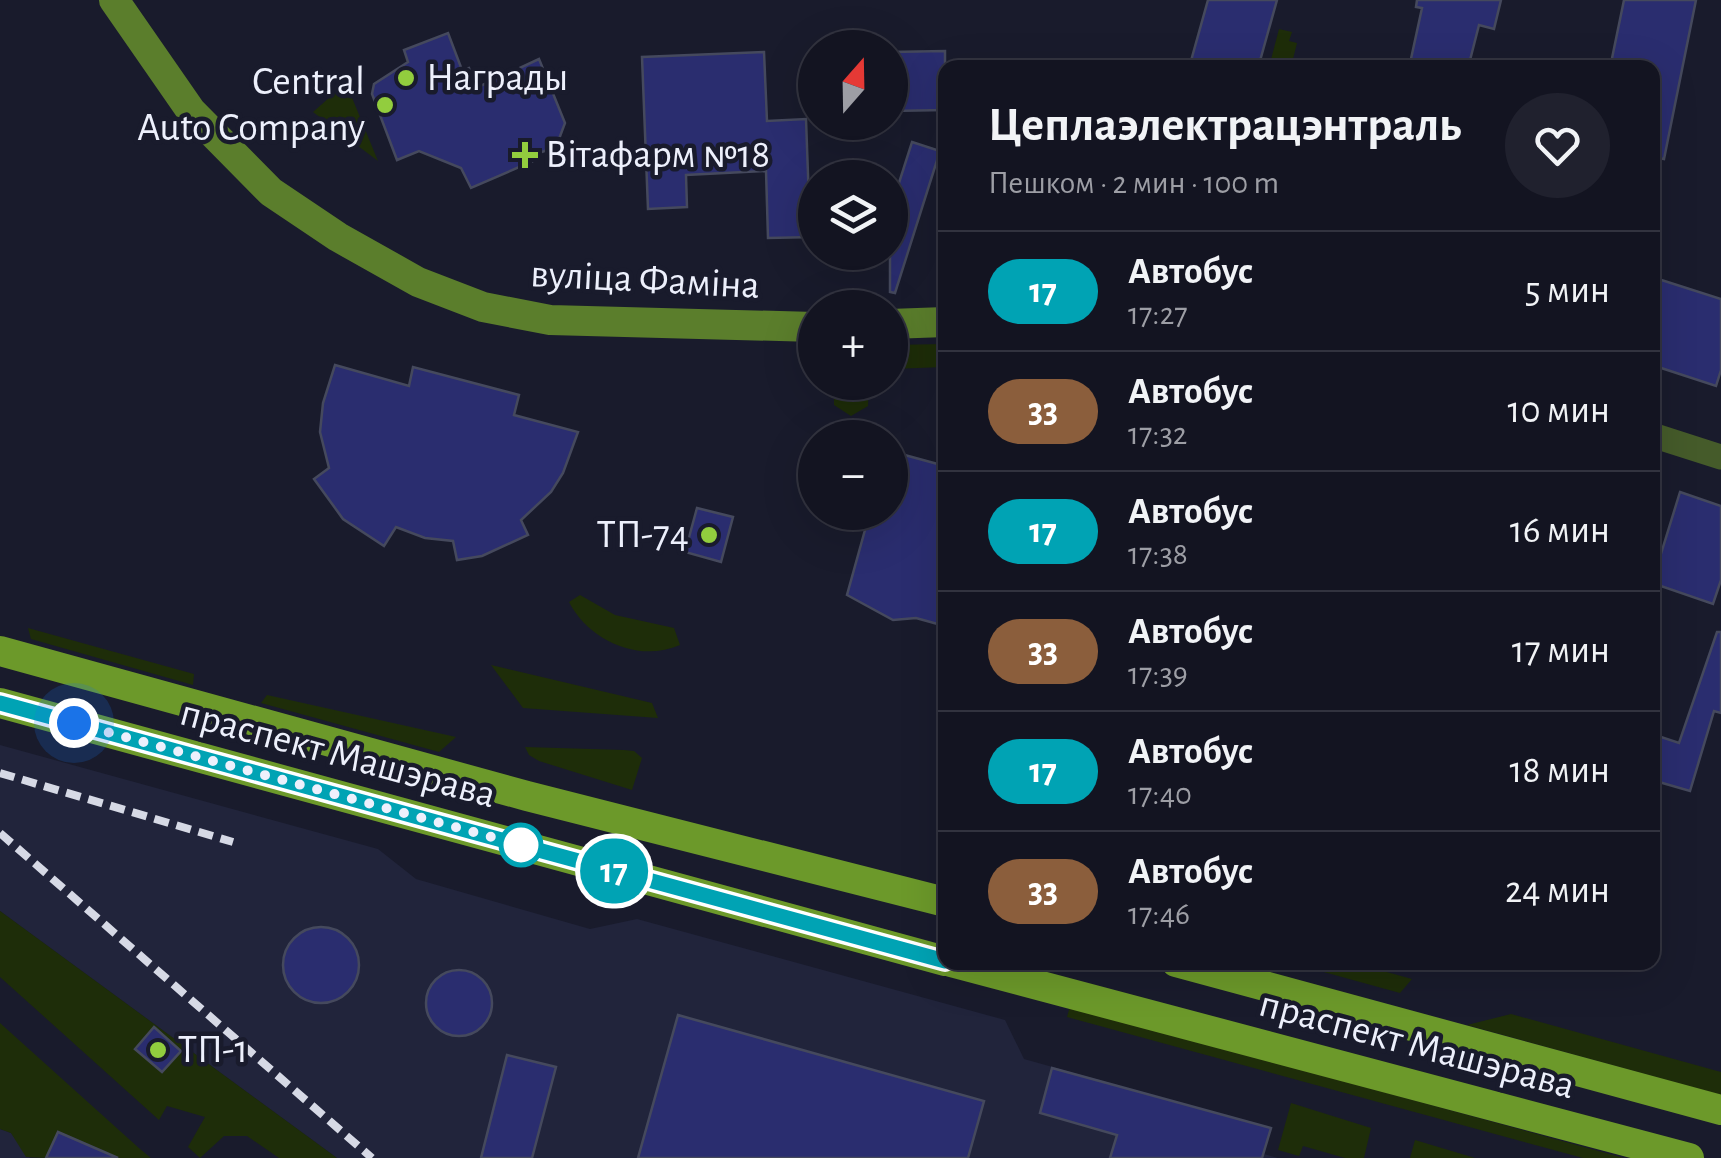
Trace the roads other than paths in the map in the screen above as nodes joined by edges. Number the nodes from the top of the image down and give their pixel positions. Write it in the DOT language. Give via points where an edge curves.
graph roads {
  1 [pos="114,0"];
  2 [pos="938,322"];
  3 [pos="908,323"];
  4 [pos="798,327"];
  5 [pos="1660,438"];
  6 [pos="1721,457"];
  7 [pos="0,651"];
  8 [pos="0,702"];
  9 [pos="938,900"];
  10 [pos="938,959"];
  11 [pos="998,970"];
  12 [pos="1205,970"];
  13 [pos="1721,1110"];
  14 [pos="1689,1158"];
  1 -- 4 [label="street, вуліца Фаміна" via="191,110 272,192 418,282 483,307 550,320"];
  2 -- 3 [label="street"];
  5 -- 6 [label="street"];
  7 -- 9 [label="main road, праспект Машэрава"];
  8 -- 10 [label="main road, праспект Машэрава"];
  11 -- 14 [label="main road, праспект Машэрава"];
  12 -- 13 [label="main road, праспект Машэрава"];
}
